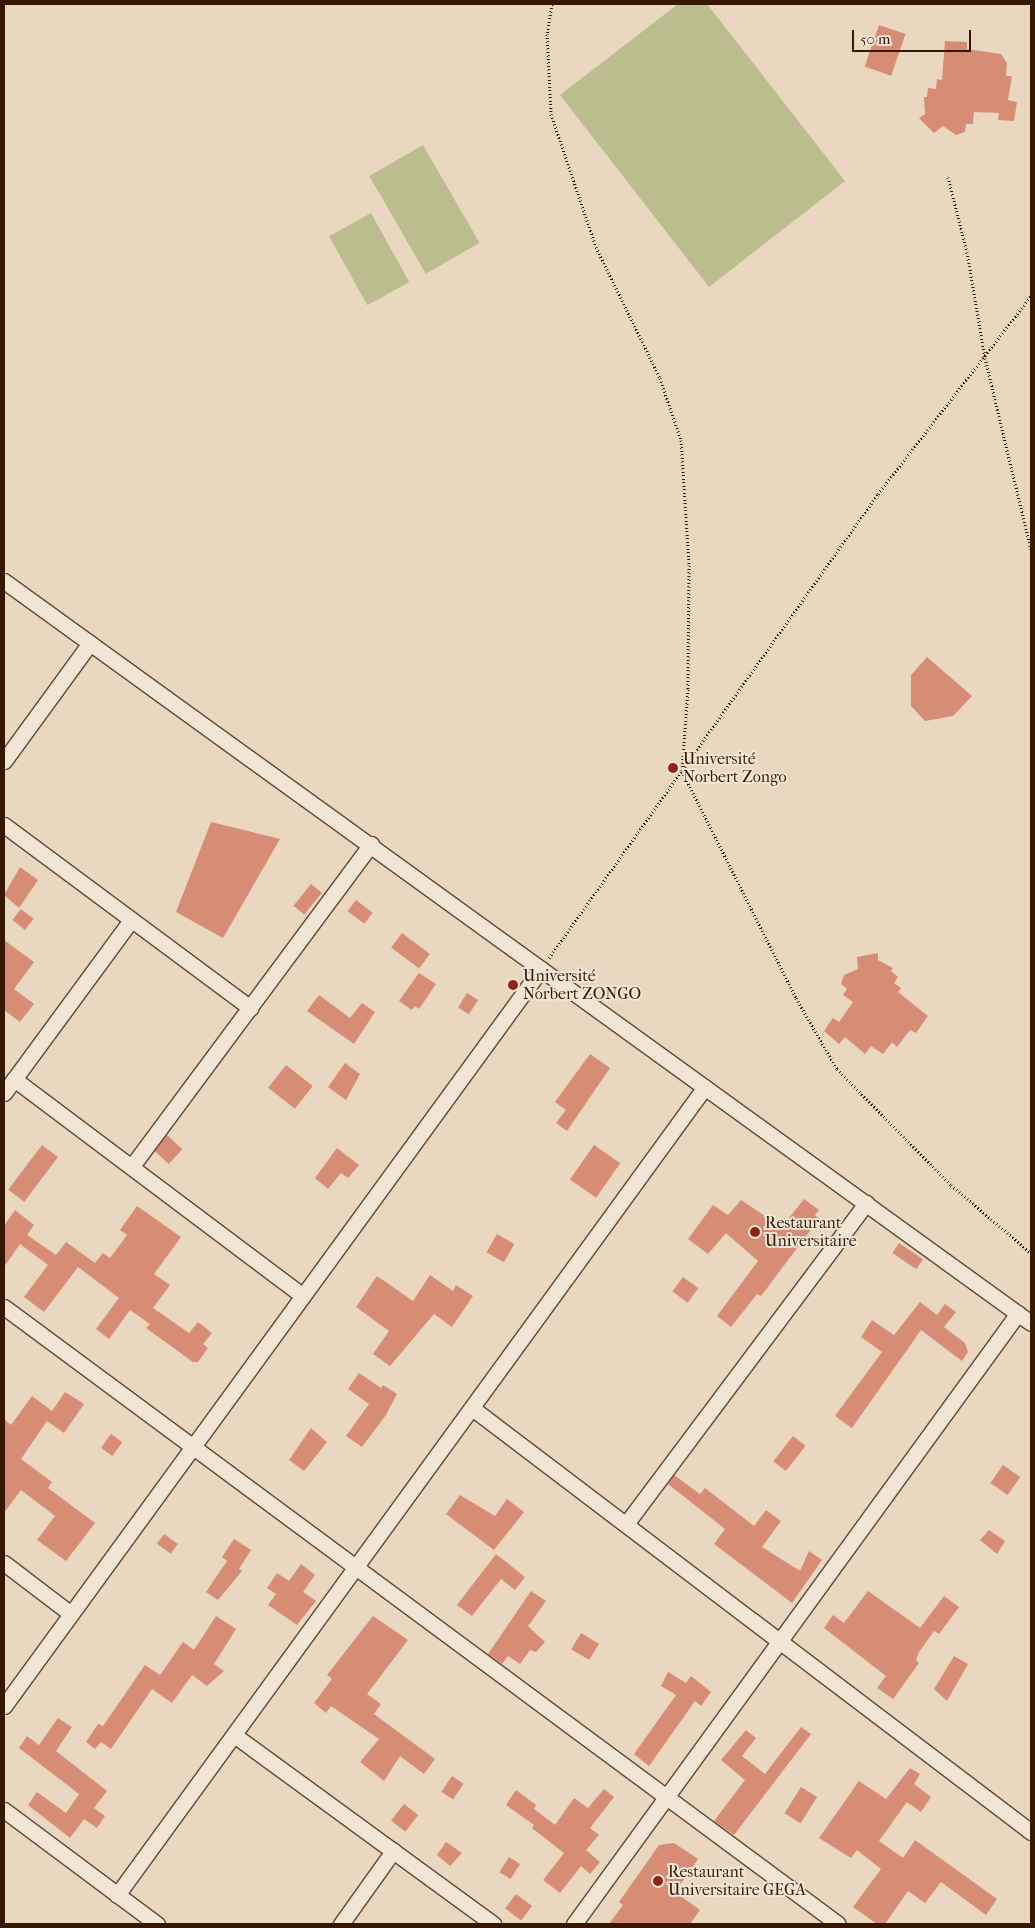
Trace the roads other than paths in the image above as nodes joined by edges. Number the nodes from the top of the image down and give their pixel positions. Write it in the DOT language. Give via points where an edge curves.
graph roads {
  1 [pos="4,580"];
  2 [pos="90,643"];
  3 [pos="4,760"];
  4 [pos="4,826"];
  5 [pos="371,844"];
  6 [pos="131,920"];
  7 [pos="541,969"];
  8 [pos="250,1008"];
  9 [pos="14,1080"];
  10 [pos="705,1087"];
  11 [pos="4,1093"];
  12 [pos="132,1166"];
  13 [pos="866,1203"];
  14 [pos="302,1296"];
  15 [pos="4,1307"];
  16 [pos="1018,1313"];
  17 [pos="1031,1323"];
  18 [pos="472,1408"];
  19 [pos="193,1447"];
  20 [pos="626,1524"];
  21 [pos="4,1563"];
  22 [pos="356,1567"];
  23 [pos="71,1614"];
  24 [pos="781,1639"];
  25 [pos="4,1706"];
  26 [pos="234,1735"];
  27 [pos="666,1797"];
  28 [pos="4,1810"];
  29 [pos="1031,1832"];
  30 [pos="393,1852"];
  31 [pos="118,1895"];
  32 [pos="157,1924"];
  33 [pos="341,1924"];
  34 [pos="493,1924"];
  35 [pos="574,1924"];
  36 [pos="838,1924"];
  1 -- 2 [label="street"];
  2 -- 3 [label="street"];
  2 -- 5 [label="street"];
  4 -- 6 [label="street"];
  5 -- 7 [label="street"];
  5 -- 8 [label="street"];
  6 -- 8 [label="street"];
  6 -- 9 [label="street"];
  7 -- 10 [label="street"];
  7 -- 14 [label="street"];
  8 -- 12 [label="street"];
  9 -- 11 [label="street"];
  9 -- 12 [label="street"];
  10 -- 13 [label="street"];
  10 -- 18 [label="street"];
  12 -- 14 [label="street"];
  13 -- 16 [label="street"];
  13 -- 20 [label="street"];
  14 -- 19 [label="street"];
  15 -- 19 [label="street"];
  16 -- 17 [label="street"];
  16 -- 24 [label="street"];
  18 -- 20 [label="street"];
  18 -- 22 [label="street"];
  19 -- 22 [label="street"];
  19 -- 23 [label="street"];
  20 -- 24 [label="street"];
  21 -- 23 [label="street"];
  22 -- 26 [label="street"];
  22 -- 27 [label="street"];
  23 -- 25 [label="street"];
  24 -- 27 [label="street"];
  24 -- 29 [label="street"];
  26 -- 30 [label="street"];
  26 -- 31 [label="street"];
  27 -- 35 [label="street"];
  27 -- 36 [label="street"];
  28 -- 31 [label="street"];
  30 -- 33 [label="street"];
  30 -- 34 [label="street"];
  31 -- 32 [label="street"];
}
